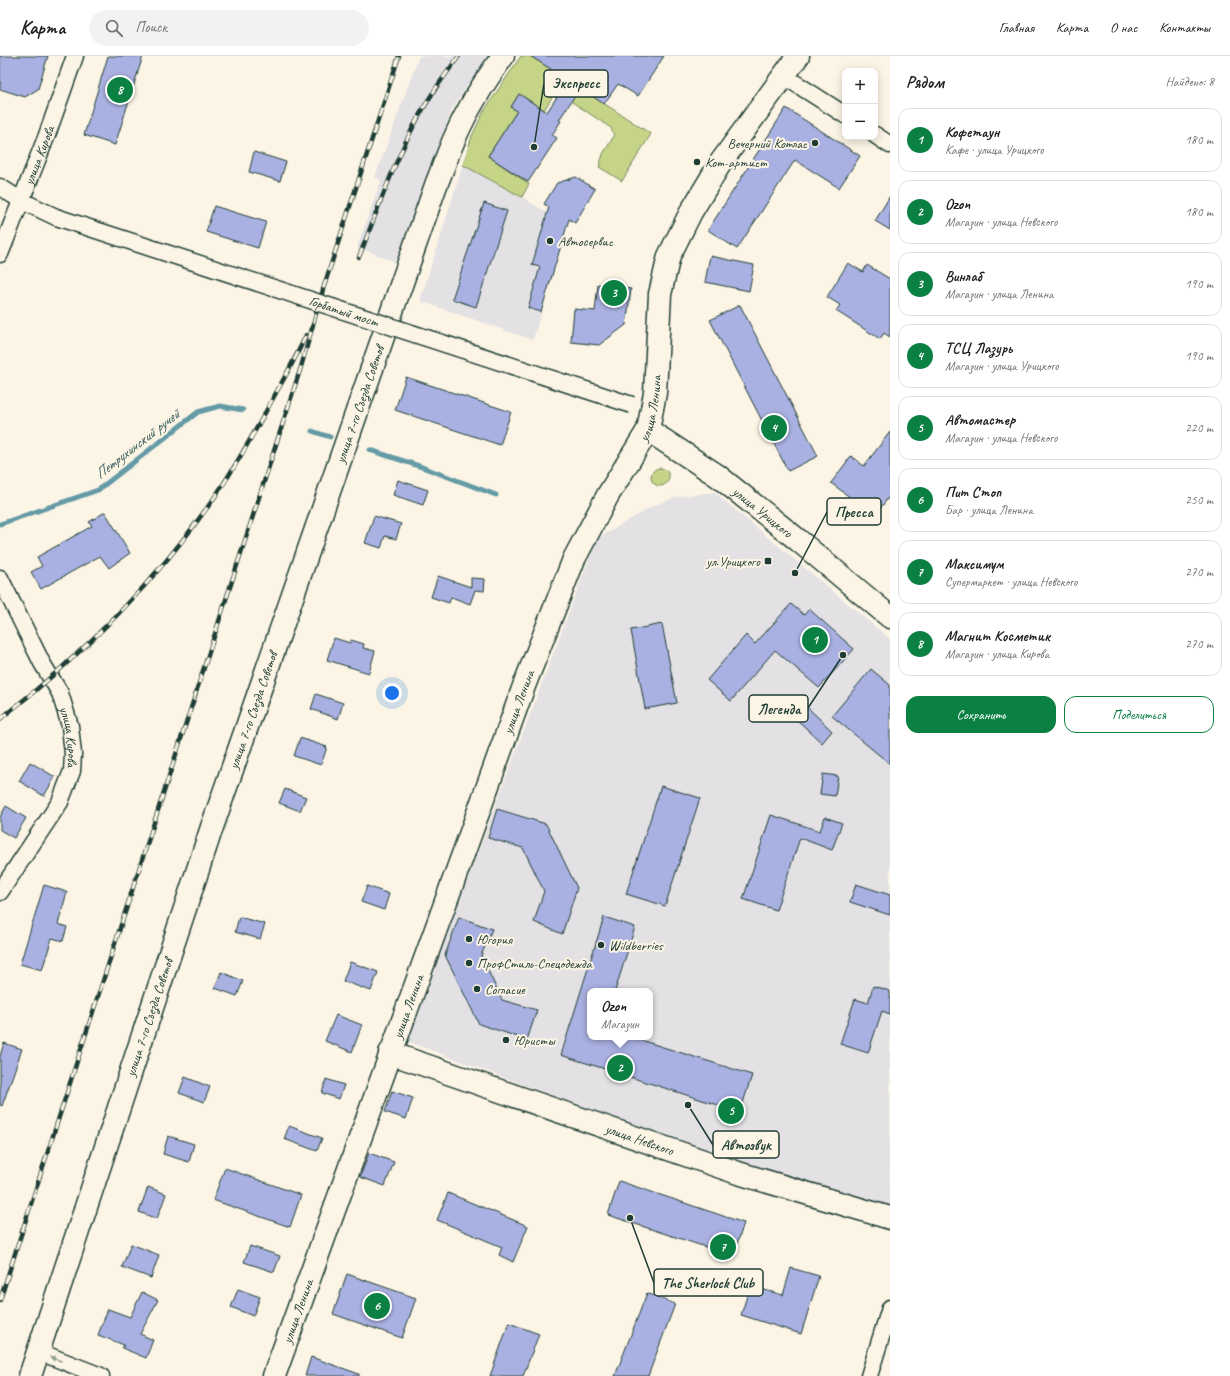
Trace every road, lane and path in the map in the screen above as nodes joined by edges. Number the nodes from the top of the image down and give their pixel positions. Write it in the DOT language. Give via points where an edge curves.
graph roads {
  1 [pos="75,56"];
  2 [pos="503,56"];
  3 [pos="798,56"];
  4 [pos="784,76"];
  5 [pos="842,114"];
  6 [pos="878,137"];
  7 [pos="890,145"];
  8 [pos="0,188"];
  9 [pos="22,201"];
  10 [pos="0,254"];
  11 [pos="632,406"];
  12 [pos="648,430"];
  13 [pos="0,578"];
  14 [pos="890,617"];
  15 [pos="0,892"];
  16 [pos="390,1054"];
  17 [pos="890,1218"];
  18 [pos="890,1308"];
  19 [pos="37,1352"];
  20 [pos="30,1376"];
  21 [pos="101,1376"];
  22 [pos="274,1376"];
  23 [pos="869,1376"];
  1 -- 9 [label="street, улица Кирова"];
  2 -- 19 [label="street, улица 7-го Съезда Советов" via="466,113 436,185 212,827"];
  3 -- 4 [label="street, улица Ленина"];
  4 -- 5 [label="street"];
  4 -- 12 [label="street, улица Ленина" via="721,162 691,212 669,256 660,294 656,393"];
  6 -- 7 [label="street"];
  8 -- 9 [label="street, Горбатый мост"];
  9 -- 10 [label="street, улица Кирова" via="9,227"];
  9 -- 11 [label="street, Горбатый мост, bridge" via="56,217"];
  12 -- 14 [label="street, улица Урицкого" via="718,476"];
  12 -- 16 [label="street, улица Ленина" via="608,495 574,559 524,686"];
  13 -- 15 [label="street, улица Кирова" via="42,663 60,693 70,726 73,754 72,771 60,802"];
  16 -- 17 [label="street, улица Невского" via="738,1173"];
  16 -- 22 [label="street, улица Ленина"];
  18 -- 23 [label="street"];
  19 -- 20 [label="street, улица 7-го Съезда Советов"];
  21 -- 19 [label="street, one-way"];
}
